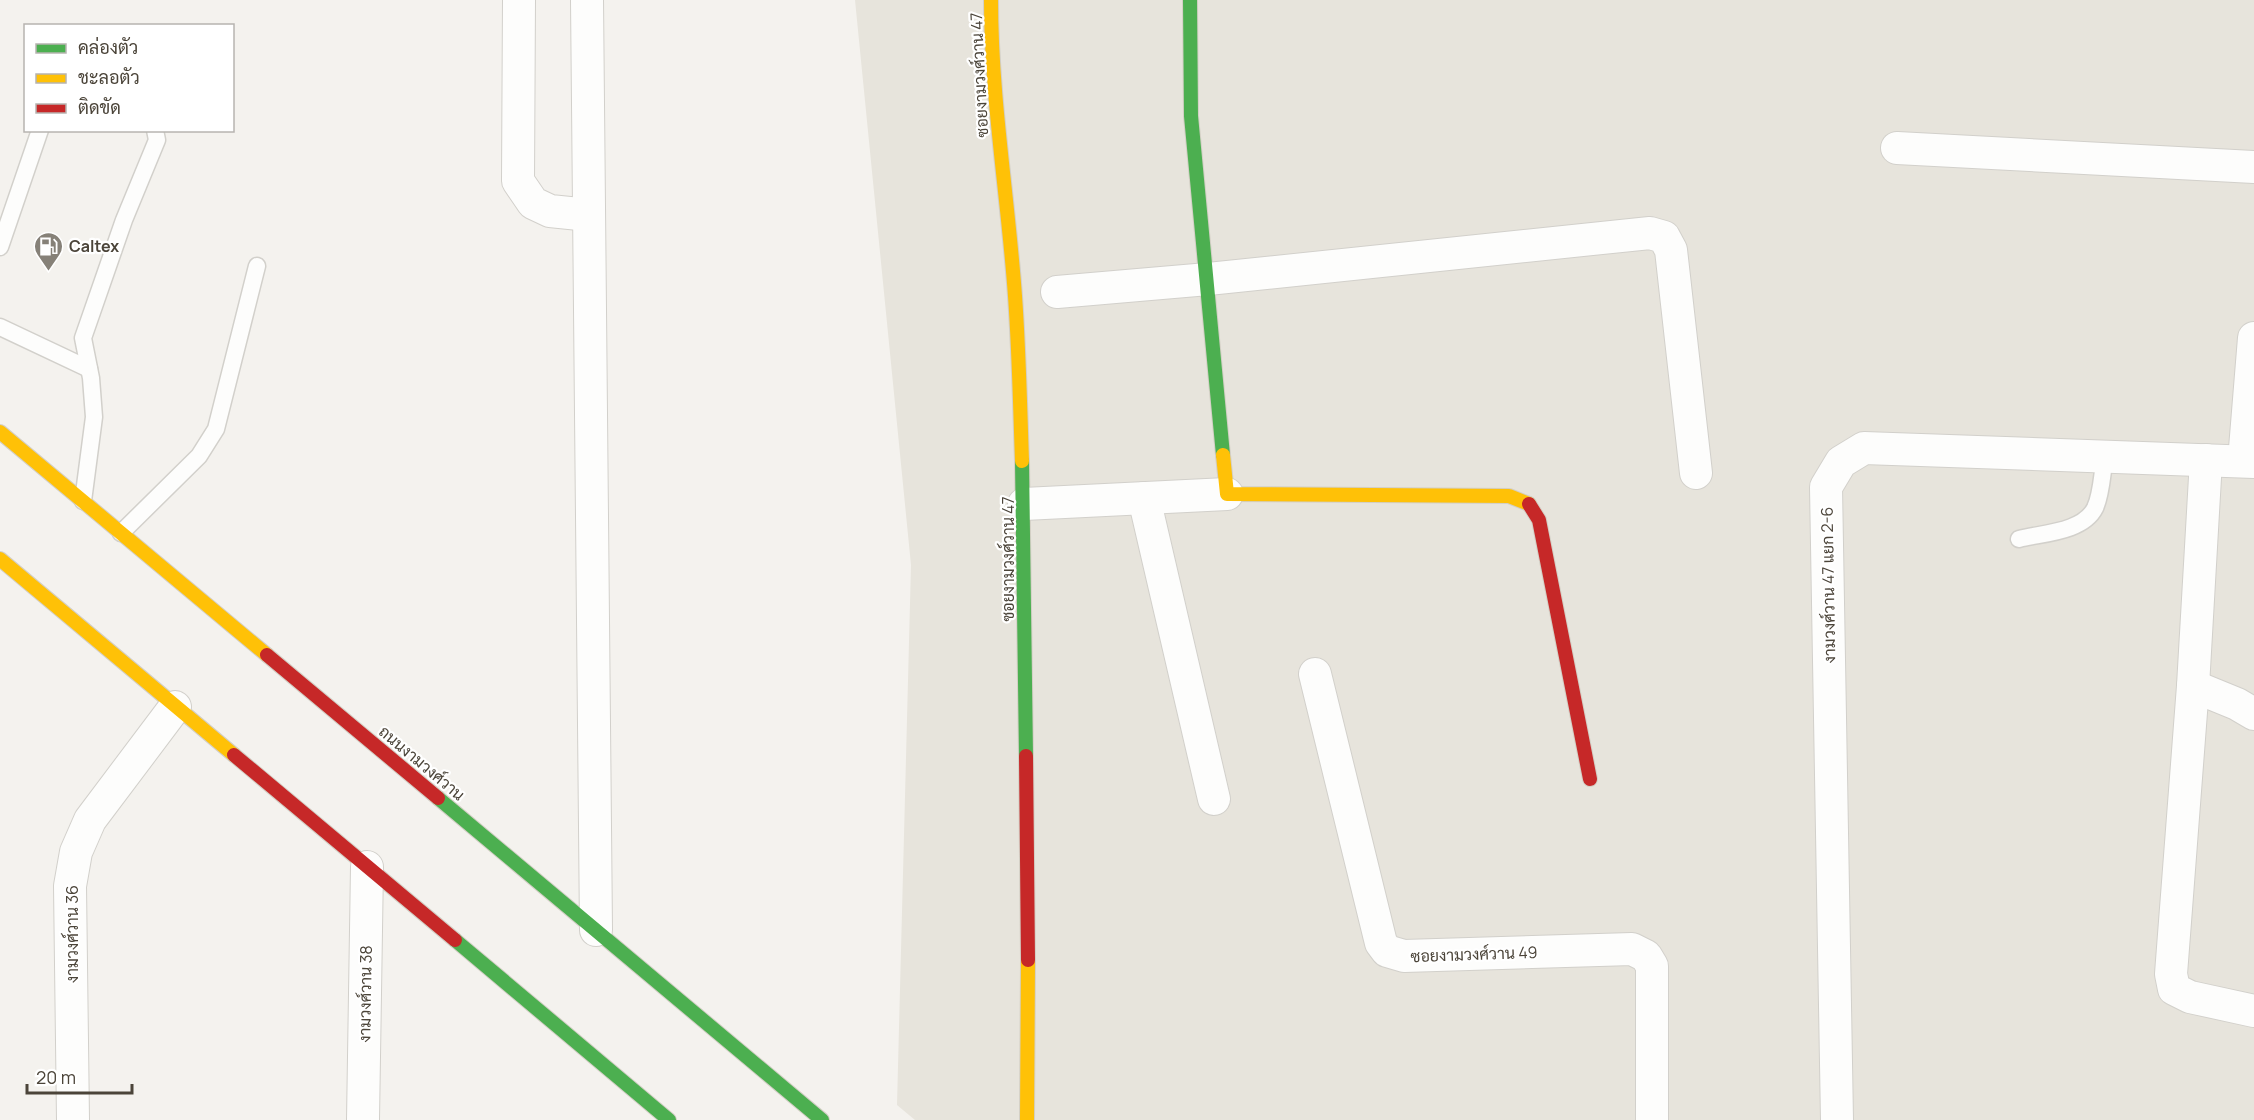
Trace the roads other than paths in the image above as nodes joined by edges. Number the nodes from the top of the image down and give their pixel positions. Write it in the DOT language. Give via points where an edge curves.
graph roads {
  1 [pos="519,0"];
  2 [pos="587,0"];
  3 [pos="991,0"];
  4 [pos="1190,0"];
  5 [pos="39,132"];
  6 [pos="155,132"];
  7 [pos="1897,148"];
  8 [pos="2254,167"];
  9 [pos="589,215"];
  10 [pos="0,247"];
  11 [pos="257,266"];
  12 [pos="1208,279"];
  13 [pos="1057,292"];
  14 [pos="0,327"];
  15 [pos="2254,338"];
  16 [pos="89,369"];
  17 [pos="0,432"];
  18 [pos="2105,457"];
  19 [pos="2206,460"];
  20 [pos="2249,462"];
  21 [pos="1696,473"];
  22 [pos="1227,494"];
  23 [pos="1144,498"];
  24 [pos="83,501"];
  25 [pos="1024,504"];
  26 [pos="121,533"];
  27 [pos="2019,538"];
  28 [pos="0,559"];
  29 [pos="1315,674"];
  30 [pos="2193,686"];
  31 [pos="175,707"];
  32 [pos="2254,714"];
  33 [pos="1590,780"];
  34 [pos="1214,799"];
  35 [pos="367,867"];
  36 [pos="596,930"];
  37 [pos="2254,1011"];
  38 [pos="72,1120"];
  39 [pos="363,1120"];
  40 [pos="669,1120"];
  41 [pos="822,1120"];
  42 [pos="1027,1120"];
  43 [pos="1652,1120"];
  44 [pos="1837,1120"];
  1 -- 9 [label="street" via="518,181 533,203 550,211"];
  2 -- 9 [label="street"];
  3 -- 25 [label="street, ซอยงามวงศ์วาน 47" via="1000,167 1015,295"];
  4 -- 12 [label="street" via="1191,116"];
  5 -- 10 [label="lane"];
  6 -- 16 [label="lane" via="157,140 83,338"];
  7 -- 8 [label="street"];
  9 -- 36 [label="street"];
  11 -- 26 [label="lane" via="216,429 199,456"];
  12 -- 13 [label="street"];
  12 -- 21 [label="street" via="1650,233 1664,237 1671,250"];
  12 -- 22 [label="street"];
  14 -- 16 [label="lane"];
  15 -- 20 [label="street"];
  16 -- 24 [label="lane" via="94,417"];
  17 -- 24 [label="street, ถนนงามวงศ์วาน"];
  18 -- 19 [label="street, งามวงศ์วาน 47 แยก 2-6"];
  18 -- 27 [label="lane" via="2096,505 2089,518 2075,526"];
  18 -- 44 [label="street, งามวงศ์วาน 47 แยก 2-6" via="1864,448 1841,462 1826,487"];
  19 -- 20 [label="street, งามวงศ์วาน 47 แยก 2-6"];
  19 -- 30 [label="street"];
  22 -- 23 [label="street"];
  22 -- 33 [label="street" via="1509,496 1530,504 1539,519"];
  23 -- 25 [label="street"];
  23 -- 34 [label="street"];
  24 -- 26 [label="street, ถนนงามวงศ์วาน"];
  25 -- 42 [label="street, ซอยงามวงศ์วาน 47"];
  26 -- 36 [label="street, ถนนงามวงศ์วาน"];
  28 -- 31 [label="street"];
  29 -- 43 [label="street, ซอยงามวงศ์วาน 49" via="1381,943 1387,951 1404,956 1632,949 1646,956 1652,966"];
  30 -- 32 [label="street"];
  30 -- 37 [label="street" via="2171,974 2174,989 2190,997"];
  31 -- 35 [label="street"];
  31 -- 38 [label="street, งามวงศ์วาน 36" via="90,820 76,852 70,885"];
  35 -- 39 [label="street, งามวงศ์วาน 38"];
  35 -- 40 [label="street"];
  36 -- 41 [label="street, ถนนงามวงศ์วาน"];
}
